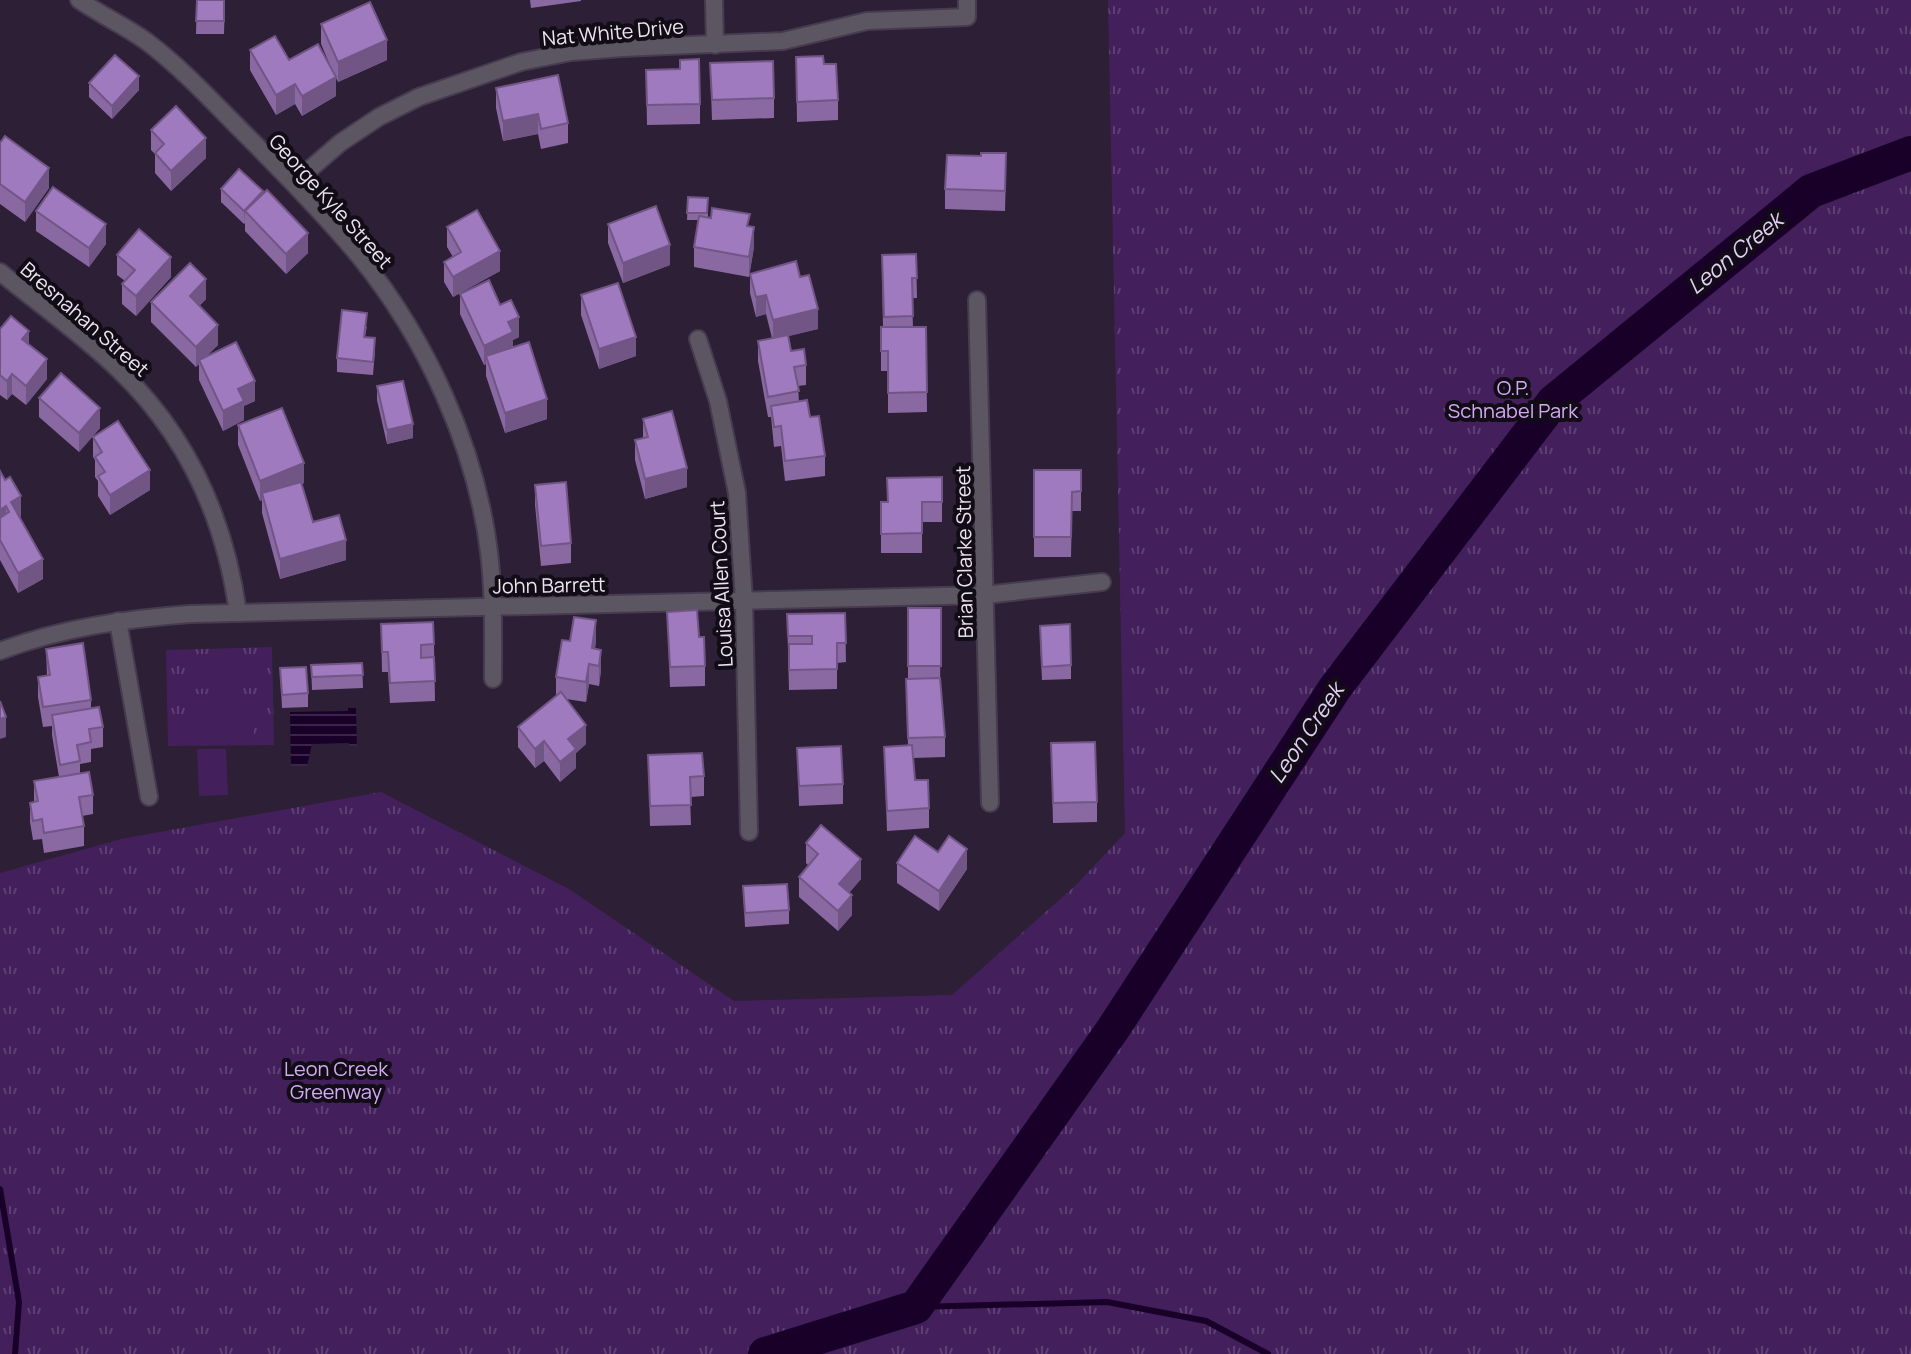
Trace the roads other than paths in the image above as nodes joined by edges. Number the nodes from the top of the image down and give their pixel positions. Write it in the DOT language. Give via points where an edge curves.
graph roads {
  1 [pos="79,0"];
  2 [pos="110,0"];
  3 [pos="714,0"];
  4 [pos="967,8"];
  5 [pos="97,12"];
  6 [pos="715,45"];
  7 [pos="294,183"];
  8 [pos="0,272"];
  9 [pos="977,300"];
  10 [pos="698,339"];
  11 [pos="1102,582"];
  12 [pos="985,595"];
  13 [pos="744,601"];
  14 [pos="494,606"];
  15 [pos="238,613"];
  16 [pos="118,621"];
  17 [pos="0,651"];
  18 [pos="493,679"];
  19 [pos="149,797"];
  20 [pos="990,803"];
  21 [pos="749,832"];
  1 -- 5 [label="street, George Kyle Street"];
  2 -- 5 [label="street"];
  3 -- 6 [label="street"];
  4 -- 6 [label="street, Nat White Drive" via="867,21 783,41"];
  5 -- 7 [label="street, George Kyle Street" via="171,62"];
  6 -- 7 [label="street, Nat White Drive" via="571,52 472,77 379,117"];
  7 -- 14 [label="street, George Kyle Street" via="360,256 430,366 477,490"];
  8 -- 15 [label="street, Bresnahan Street" via="117,368 170,428 218,523"];
  9 -- 12 [label="street, Brian Clarke Street"];
  10 -- 13 [label="street, Louisa Allen Court" via="718,401 737,493"];
  11 -- 12 [label="street, John Barrett"];
  12 -- 13 [label="street, John Barrett"];
  12 -- 20 [label="street, Brian Clarke Street"];
  13 -- 14 [label="street, John Barrett"];
  13 -- 21 [label="street, Louisa Allen Court"];
  14 -- 15 [label="street, John Barrett"];
  14 -- 18 [label="street, George Kyle Street"];
  15 -- 16 [label="street, John Barrett"];
  16 -- 17 [label="street, John Barrett"];
  16 -- 19 [label="street"];
}
